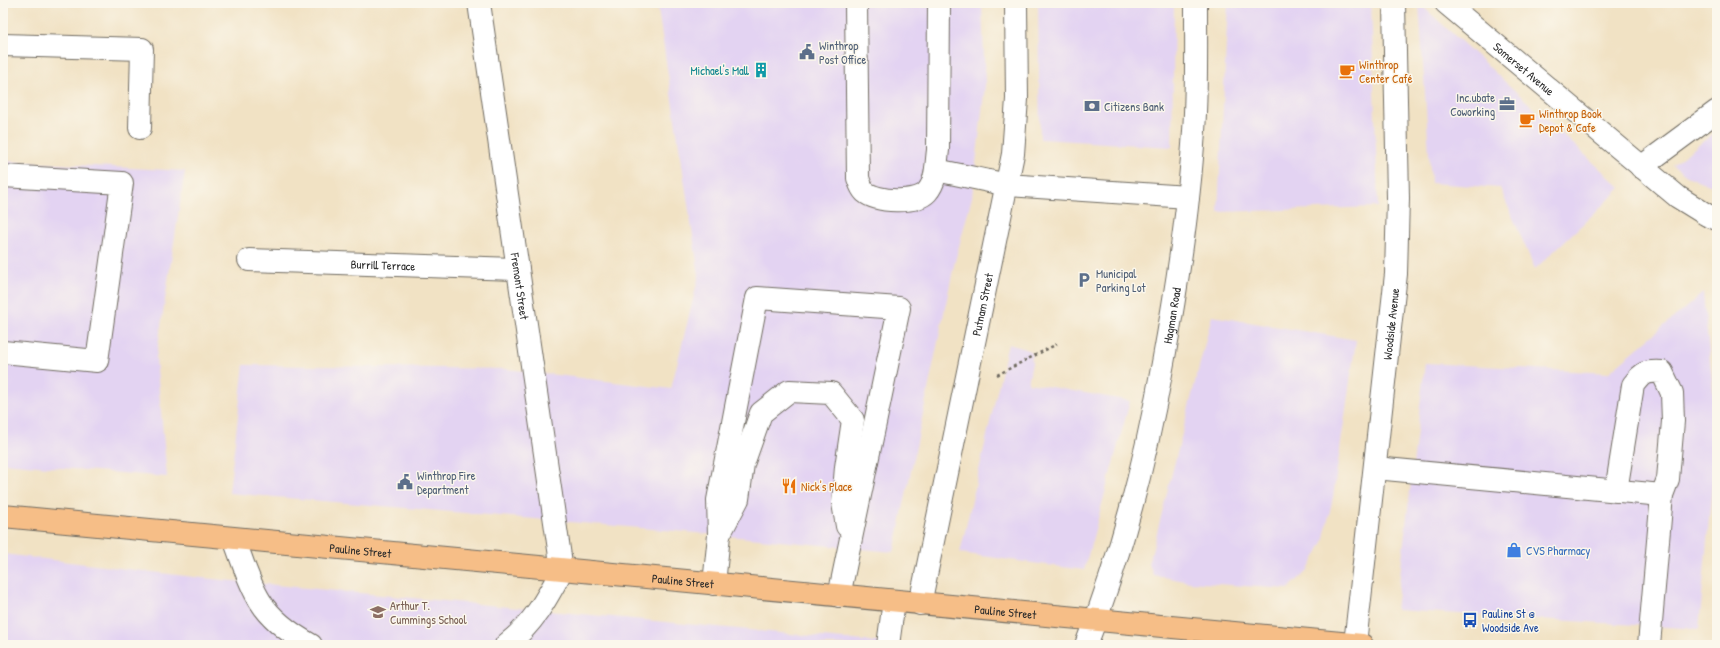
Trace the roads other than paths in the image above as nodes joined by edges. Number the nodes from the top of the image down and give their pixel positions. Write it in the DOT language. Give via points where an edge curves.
graph roads {
  1 [pos="479,3"];
  2 [pos="856,3"];
  3 [pos="939,3"];
  4 [pos="1016,3"];
  5 [pos="1196,3"];
  6 [pos="1394,3"];
  7 [pos="1446,3"];
  8 [pos="3,45"];
  9 [pos="1717,111"];
  10 [pos="140,128"];
  11 [pos="1641,167"];
  12 [pos="936,170"];
  13 [pos="3,176"];
  14 [pos="1008,185"];
  15 [pos="1188,197"];
  16 [pos="1717,219"];
  17 [pos="249,260"];
  18 [pos="518,269"];
  19 [pos="3,352"];
  20 [pos="1375,468"];
  21 [pos="1616,491"];
  22 [pos="1662,496"];
  23 [pos="3,516"];
  24 [pos="719,535"];
  25 [pos="234,539"];
  26 [pos="850,539"];
  27 [pos="562,570"];
  28 [pos="714,584"];
  29 [pos="839,596"];
  30 [pos="894,601"];
  31 [pos="920,604"];
  32 [pos="1096,620"];
  33 [pos="1312,643"];
  34 [pos="311,645"];
  35 [pos="506,645"];
  36 [pos="888,645"];
  37 [pos="1086,645"];
  38 [pos="1359,645"];
  39 [pos="1650,645"];
  1 -- 18 [label="street, Fremont Street"];
  2 -- 12 [label="street" via="857,172 861,187 866,193 877,198 916,199 928,192"];
  3 -- 12 [label="street"];
  4 -- 14 [label="street, Putnam Street" via="1017,119"];
  5 -- 15 [label="street, Hagman Road" via="1196,105"];
  6 -- 20 [label="street, Woodside Avenue" via="1398,198 1396,274"];
  7 -- 11 [label="street, Somerset Avenue"];
  8 -- 10 [label="street" via="142,49"];
  9 -- 11 [label="street"];
  11 -- 16 [label="street, Somerset Avenue" via="1685,202"];
  12 -- 14 [label="street"];
  13 -- 19 [label="street" via="122,183 97,361"];
  14 -- 15 [label="street"];
  14 -- 31 [label="street, Putnam Street"];
  15 -- 32 [label="street, Hagman Road" via="1168,338 1147,447 1110,583"];
  17 -- 18 [label="street, Burrill Terrace"];
  18 -- 27 [label="street, Fremont Street"];
  20 -- 21 [label="street"];
  20 -- 38 [label="street, Woodside Avenue"];
  21 -- 22 [label="street"];
  21 -- 22 [label="street" via="1633,385 1641,374 1662,372 1672,393 1673,421 1668,479"];
  22 -- 39 [label="street"];
  23 -- 25 [label="main road, Pauline Street"];
  24 -- 26 [label="street" via="738,499 743,464 762,413 789,391 831,393 853,420 843,503"];
  24 -- 26 [label="street" via="718,500 757,298 899,308"];
  24 -- 28 [label="street"];
  25 -- 27 [label="main road, Pauline Street"];
  25 -- 34 [label="street" via="260,602 277,620"];
  26 -- 29 [label="street"];
  27 -- 28 [label="main road, Pauline Street"];
  27 -- 35 [label="street" via="534,618 523,632"];
  28 -- 29 [label="main road, Pauline Street"];
  29 -- 30 [label="main road, Pauline Street"];
  30 -- 31 [label="main road, Pauline Street"];
  30 -- 36 [label="street"];
  31 -- 32 [label="main road, Pauline Street"];
  32 -- 33 [label="main road, Pauline Street"];
  32 -- 37 [label="street, Hagman Road"];
  33 -- 38 [label="main road, Pauline Street"];
}
